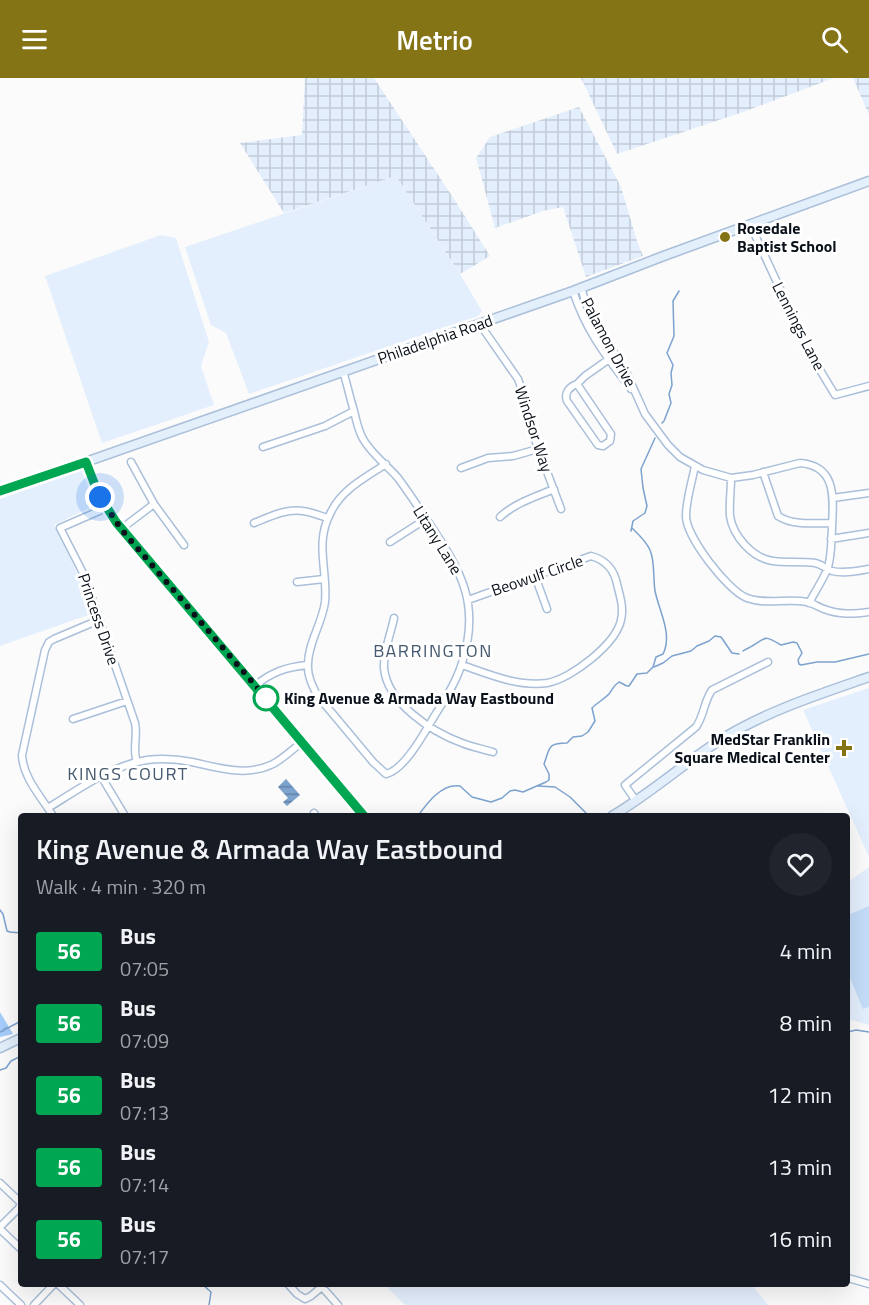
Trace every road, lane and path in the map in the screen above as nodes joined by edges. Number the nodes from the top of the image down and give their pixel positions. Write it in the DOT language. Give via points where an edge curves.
graph roads {
  1 [pos="869,181"];
  2 [pos="750,224"];
  3 [pos="577,289"];
  4 [pos="479,323"];
  5 [pos="615,355"];
  6 [pos="609,359"];
  7 [pos="343,371"];
  8 [pos="577,384"];
  9 [pos="869,386"];
  10 [pos="637,396"];
  11 [pos="354,411"];
  12 [pos="263,447"];
  13 [pos="538,449"];
  14 [pos="86,462"];
  15 [pos="131,462"];
  16 [pos="386,464"];
  17 [pos="695,466"];
  18 [pos="461,468"];
  19 [pos="763,472"];
  20 [pos="731,478"];
  21 [pos="554,489"];
  22 [pos="0,492"];
  23 [pos="869,493"];
  24 [pos="833,498"];
  25 [pos="154,504"];
  26 [pos="106,508"];
  27 [pos="561,509"];
  28 [pos="500,517"];
  29 [pos="327,518"];
  30 [pos="426,519"];
  31 [pos="254,523"];
  32 [pos="832,523"];
  33 [pos="121,529"];
  34 [pos="869,533"];
  35 [pos="831,538"];
  36 [pos="390,542"];
  37 [pos="184,545"];
  38 [pos="827,569"];
  39 [pos="869,569"];
  40 [pos="535,576"];
  41 [pos="324,579"];
  42 [pos="297,582"];
  43 [pos="468,600"];
  44 [pos="809,603"];
  45 [pos="547,609"];
  46 [pos="869,612"];
  47 [pos="394,618"];
  48 [pos="99,620"];
  49 [pos="768,662"];
  50 [pos="308,665"];
  51 [pos="462,665"];
  52 [pos="869,677"];
  53 [pos="255,686"];
  54 [pos="127,701"];
  55 [pos="73,719"];
  56 [pos="428,726"];
  57 [pos="302,741"];
  58 [pos="493,752"];
  59 [pos="137,762"];
  60 [pos="101,776"];
  61 [pos="636,801"];
  62 [pos="48,808"];
  63 [pos="51,813"];
  64 [pos="123,813"];
  65 [pos="362,813"];
  66 [pos="617,813"];
  67 [pos="18,1039"];
  68 [pos="0,1048"];
  69 [pos="0,1183"];
  70 [pos="18,1200"];
  71 [pos="18,1209"];
  72 [pos="0,1228"];
  73 [pos="18,1246"];
  74 [pos="850,1279"];
  75 [pos="869,1284"];
  76 [pos="0,1285"];
  77 [pos="51,1287"];
  78 [pos="61,1287"];
  79 [pos="291,1287"];
  80 [pos="322,1287"];
  81 [pos="325,1287"];
  82 [pos="21,1305"];
  83 [pos="34,1305"];
  84 [pos="80,1305"];
  85 [pos="338,1305"];
  1 -- 2 [label="main road, Philadelphia Road"];
  2 -- 3 [label="main road, Philadelphia Road"];
  2 -- 9 [label="street, Lennings Lane" via="793,317 836,395"];
  3 -- 4 [label="main road, Philadelphia Road"];
  3 -- 5 [label="street, Palamon Drive"];
  3 -- 6 [label="street, Palamon Drive" via="586,325"];
  4 -- 7 [label="main road, Philadelphia Road"];
  4 -- 13 [label="street, Windsor Way" via="518,380"];
  5 -- 6 [label="street"];
  5 -- 10 [label="street, Palamon Drive"];
  6 -- 8 [label="street"];
  6 -- 10 [label="street, Palamon Drive"];
  7 -- 11 [label="street, Litany Lane"];
  7 -- 14 [label="main road, Philadelphia Road"];
  8 -- 8 [label="street" via="611,434 610,441 603,446 598,445 567,401 568,390"];
  10 -- 17 [label="street, Palamon Drive" via="668,445"];
  11 -- 12 [label="street" via="325,426"];
  11 -- 16 [label="street, Litany Lane" via="363,439"];
  13 -- 18 [label="street" via="488,458"];
  13 -- 21 [label="street, Windsor Way"];
  14 -- 22 [label="main road, Philadelphia Road"];
  14 -- 26 [label="main road"];
  15 -- 25 [label="street"];
  16 -- 29 [label="street" via="344,494"];
  16 -- 30 [label="street, Litany Lane"];
  17 -- 20 [label="street, Palamon Drive"];
  17 -- 44 [label="street" via="687,524 695,542 722,576 749,599"];
  19 -- 20 [label="street, Palamon Drive"];
  19 -- 24 [label="street, Palamon Drive" via="800,463 815,466 828,478"];
  19 -- 32 [label="street" via="775,512 781,519"];
  20 -- 38 [label="street" via="730,518 753,553 768,560 814,563"];
  21 -- 27 [label="street, Windsor Way"];
  21 -- 28 [label="street" via="519,503"];
  23 -- 24 [label="street"];
  24 -- 32 [label="street, Palamon Drive"];
  25 -- 33 [label="street"];
  25 -- 37 [label="street"];
  26 -- 33 [label="main road"];
  26 -- 48 [label="street, Princess Drive" via="60,528 84,574"];
  29 -- 31 [label="street" via="296,510"];
  29 -- 41 [label="street" via="322,543"];
  30 -- 36 [label="street"];
  30 -- 43 [label="street, Litany Lane" via="457,567"];
  32 -- 35 [label="street, Palamon Drive"];
  33 -- 53 [label="main road"];
  34 -- 35 [label="street"];
  35 -- 38 [label="street, Palamon Drive"];
  38 -- 39 [label="street"];
  38 -- 44 [label="street, Palamon Drive"];
  40 -- 43 [label="street, Beowulf Circle"];
  40 -- 45 [label="street"];
  40 -- 51 [label="street, Beowulf Circle" via="591,556 605,562 615,574 622,604 622,619 613,639 578,670 546,683 503,678"];
  41 -- 42 [label="street"];
  41 -- 50 [label="street" via="324,605"];
  43 -- 51 [label="street, Litany Lane" via="468,637"];
  44 -- 46 [label="street" via="836,613"];
  47 -- 56 [label="street" via="385,654 385,675 401,703"];
  48 -- 54 [label="street, Princess Drive"];
  48 -- 62 [label="street" via="54,639 45,650 22,756 26,771"];
  49 -- 61 [label="street" via="712,690 696,727 625,785"];
  50 -- 53 [label="street" via="278,671"];
  50 -- 56 [label="street, Litany Lane" via="317,695 386,774 404,761"];
  51 -- 56 [label="street, Litany Lane"];
  52 -- 61 [label="main road" via="788,705 752,723 707,749"];
  53 -- 57 [label="main road"];
  54 -- 55 [label="street"];
  54 -- 59 [label="street, Princess Drive" via="136,730"];
  56 -- 58 [label="street" via="462,743"];
  57 -- 59 [label="street" via="274,763 251,771 172,759"];
  57 -- 65 [label="main road"];
  59 -- 60 [label="street"];
  60 -- 62 [label="street"];
  60 -- 64 [label="street"];
  61 -- 66 [label="main road"];
  62 -- 63 [label="street"];
  67 -- 68 [label="main road"];
  69 -- 70 [label="street"];
  71 -- 72 [label="street"];
  72 -- 73 [label="street"];
  74 -- 75 [label="street"];
  76 -- 82 [label="street"];
  77 -- 83 [label="street"];
  78 -- 84 [label="street"];
  79 -- 80 [label="street" via="304,1299"];
  81 -- 85 [label="street"];
}
